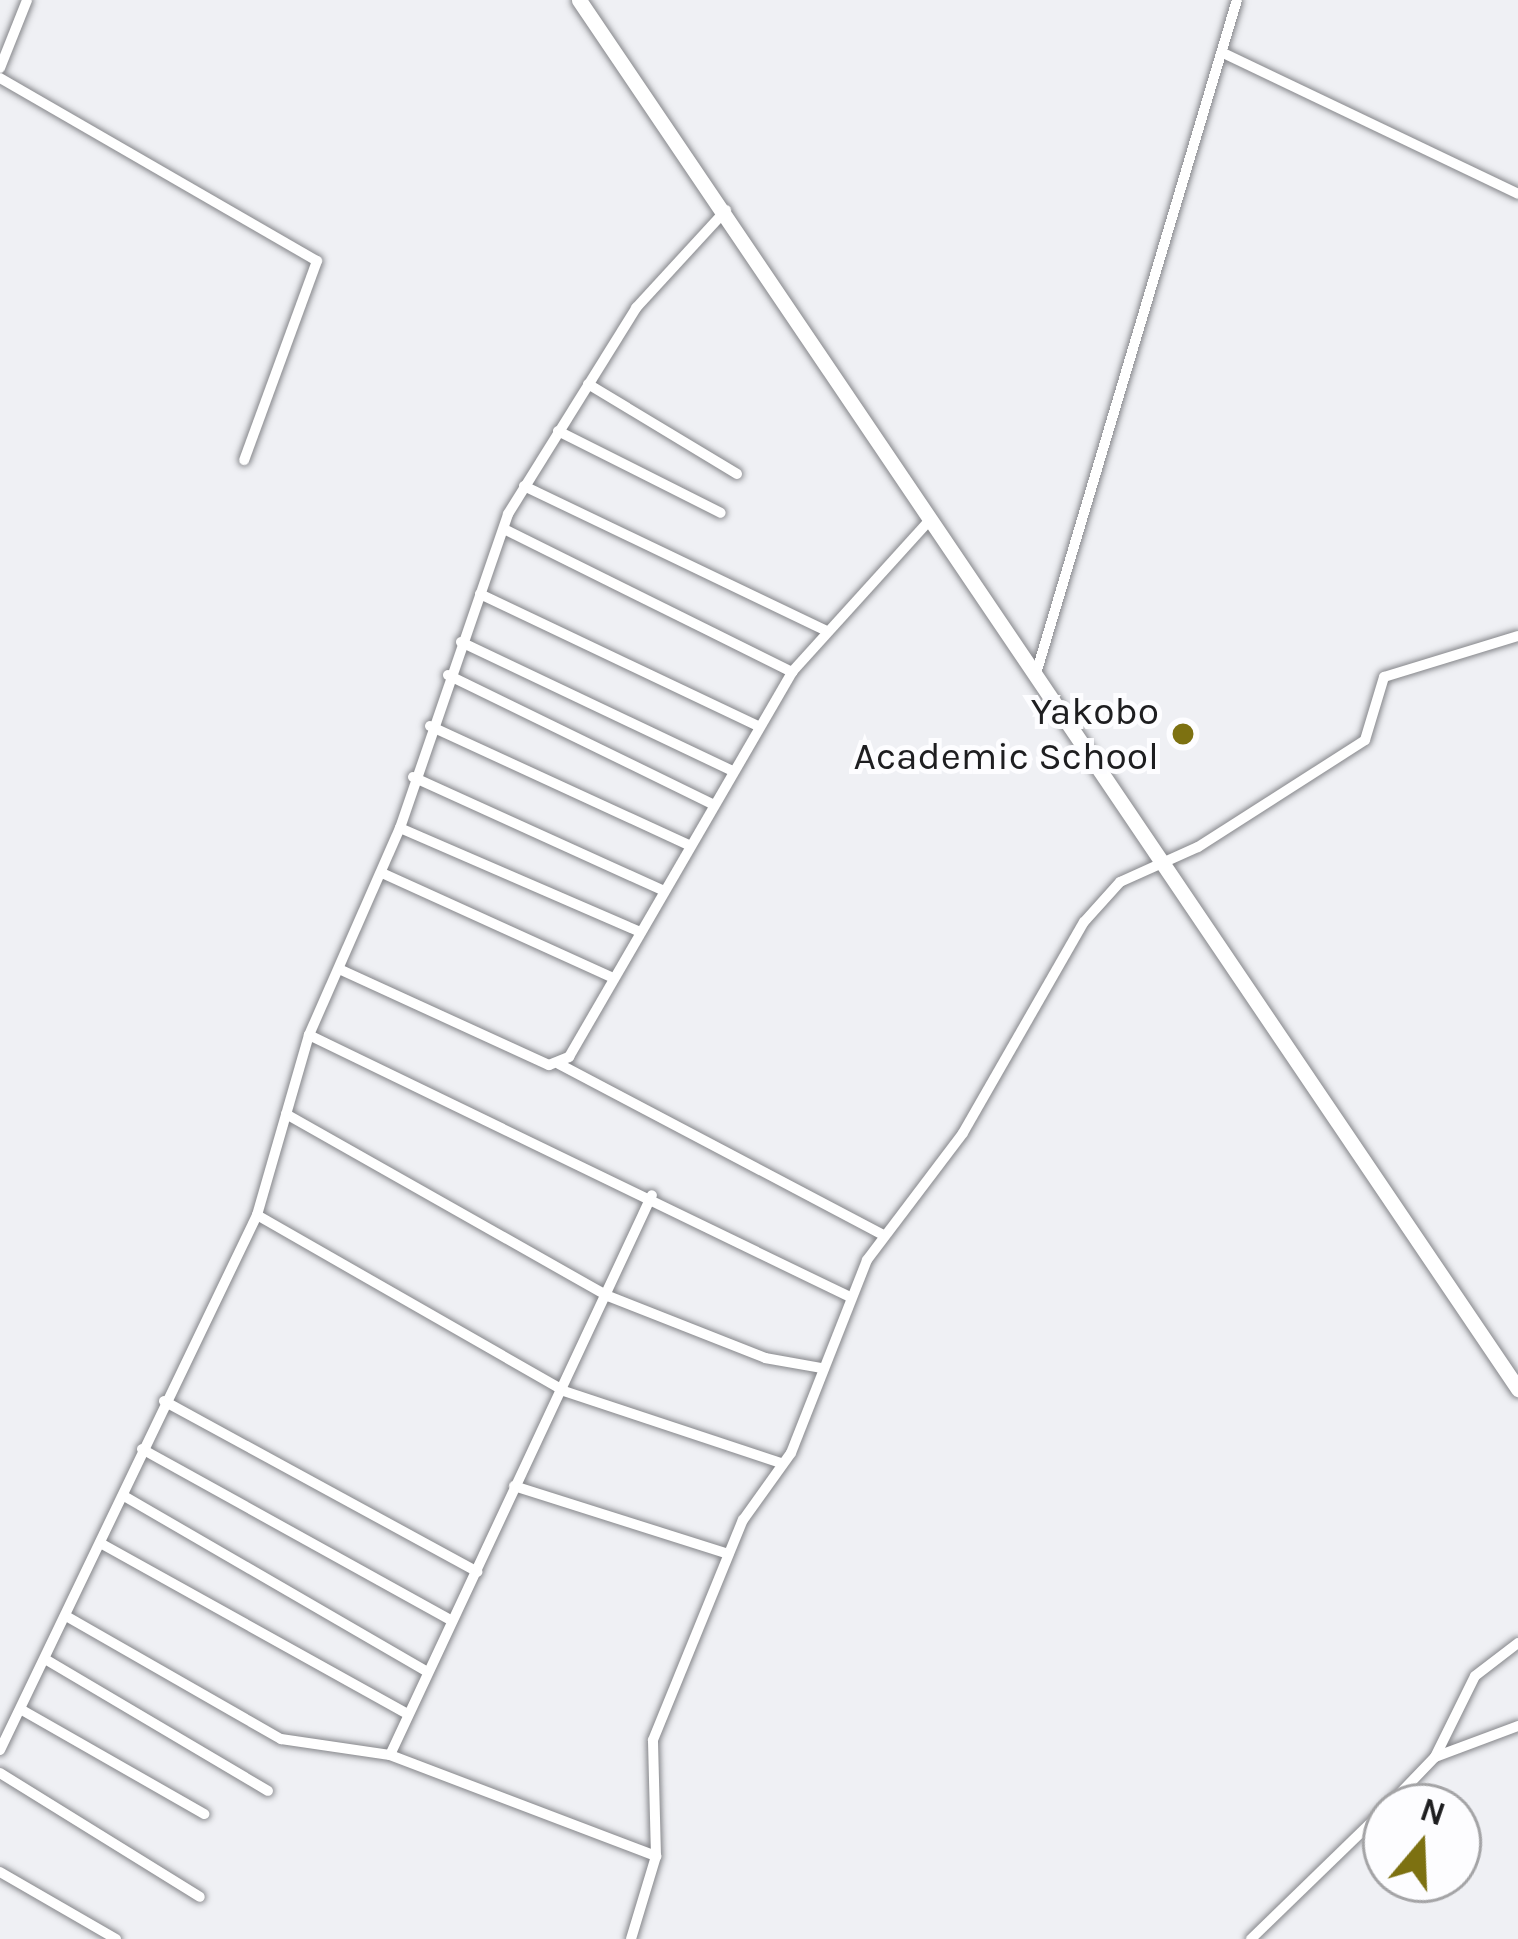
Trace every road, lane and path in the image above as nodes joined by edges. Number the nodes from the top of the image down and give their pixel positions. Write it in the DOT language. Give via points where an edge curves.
graph roads {
  1 [pos="26,0"];
  2 [pos="579,0"];
  3 [pos="1238,0"];
  4 [pos="1223,53"];
  5 [pos="0,68"];
  6 [pos="0,78"];
  7 [pos="1518,194"];
  8 [pos="726,210"];
  9 [pos="588,384"];
  10 [pos="559,431"];
  11 [pos="244,460"];
  12 [pos="737,474"];
  13 [pos="524,486"];
  14 [pos="721,513"];
  15 [pos="930,520"];
  16 [pos="503,529"];
  17 [pos="480,594"];
  18 [pos="825,630"];
  19 [pos="1518,636"];
  20 [pos="461,642"];
  21 [pos="792,672"];
  22 [pos="448,675"];
  23 [pos="1035,676"];
  24 [pos="756,725"];
  25 [pos="430,726"];
  26 [pos="731,770"];
  27 [pos="413,777"];
  28 [pos="712,803"];
  29 [pos="400,828"];
  30 [pos="689,845"];
  31 [pos="1162,868"];
  32 [pos="382,873"];
  33 [pos="664,891"];
  34 [pos="640,932"];
  35 [pos="339,969"];
  36 [pos="613,978"];
  37 [pos="309,1034"];
  38 [pos="559,1064"];
  39 [pos="286,1114"];
  40 [pos="652,1195"];
  41 [pos="257,1215"];
  42 [pos="882,1234"];
  43 [pos="608,1296"];
  44 [pos="848,1296"];
  45 [pos="822,1368"];
  46 [pos="1518,1390"];
  47 [pos="564,1391"];
  48 [pos="164,1401"];
  49 [pos="142,1449"];
  50 [pos="781,1463"];
  51 [pos="514,1486"];
  52 [pos="124,1496"];
  53 [pos="102,1544"];
  54 [pos="728,1554"];
  55 [pos="477,1572"];
  56 [pos="66,1616"];
  57 [pos="451,1620"];
  58 [pos="1518,1643"];
  59 [pos="46,1659"];
  60 [pos="426,1671"];
  61 [pos="22,1710"];
  62 [pos="407,1714"];
  63 [pos="1518,1726"];
  64 [pos="0,1750"];
  65 [pos="390,1754"];
  66 [pos="1435,1757"];
  67 [pos="0,1773"];
  68 [pos="1410,1783"];
  69 [pos="268,1791"];
  70 [pos="204,1814"];
  71 [pos="1362,1830"];
  72 [pos="656,1856"];
  73 [pos="0,1871"];
  74 [pos="200,1898"];
  75 [pos="116,1939"];
  76 [pos="632,1939"];
  77 [pos="1251,1939"];
  1 -- 5 [label="street"];
  2 -- 8 [label="street"];
  3 -- 4 [label="street"];
  4 -- 7 [label="street"];
  4 -- 23 [label="street"];
  6 -- 11 [label="street" via="316,261"];
  8 -- 9 [label="street" via="672,260"];
  8 -- 15 [label="street"];
  9 -- 10 [label="street"];
  9 -- 12 [label="street"];
  10 -- 13 [label="street"];
  10 -- 14 [label="street"];
  13 -- 16 [label="street"];
  13 -- 18 [label="street"];
  15 -- 18 [label="street"];
  15 -- 23 [label="street"];
  16 -- 17 [label="street"];
  16 -- 21 [label="street"];
  17 -- 20 [label="street"];
  17 -- 24 [label="street"];
  18 -- 21 [label="street"];
  19 -- 31 [label="street" via="1384,677 1365,740"];
  20 -- 22 [label="street"];
  20 -- 26 [label="street"];
  21 -- 24 [label="street"];
  22 -- 25 [label="street"];
  22 -- 28 [label="street"];
  23 -- 31 [label="street"];
  24 -- 26 [label="street"];
  25 -- 27 [label="street"];
  25 -- 30 [label="street"];
  26 -- 28 [label="street"];
  27 -- 29 [label="street"];
  27 -- 33 [label="street"];
  28 -- 30 [label="street"];
  29 -- 32 [label="street"];
  29 -- 34 [label="street"];
  30 -- 33 [label="street"];
  31 -- 42 [label="street" via="1099,902 963,1133"];
  31 -- 46 [label="street"];
  32 -- 35 [label="street"];
  32 -- 36 [label="street"];
  33 -- 34 [label="street"];
  34 -- 36 [label="street"];
  35 -- 37 [label="street"];
  35 -- 38 [label="street"];
  36 -- 38 [label="street"];
  37 -- 39 [label="street"];
  37 -- 40 [label="street"];
  38 -- 42 [label="street"];
  39 -- 41 [label="street"];
  39 -- 43 [label="street"];
  40 -- 43 [label="street"];
  40 -- 44 [label="street"];
  41 -- 47 [label="street"];
  41 -- 48 [label="street"];
  42 -- 44 [label="street"];
  43 -- 45 [label="street" via="765,1358"];
  43 -- 47 [label="street"];
  44 -- 45 [label="street"];
  45 -- 50 [label="street"];
  47 -- 50 [label="street"];
  47 -- 51 [label="street"];
  48 -- 49 [label="street"];
  48 -- 55 [label="street"];
  49 -- 52 [label="street"];
  49 -- 57 [label="street"];
  50 -- 54 [label="street"];
  51 -- 54 [label="street"];
  51 -- 55 [label="street"];
  52 -- 53 [label="street"];
  52 -- 60 [label="street"];
  53 -- 56 [label="street"];
  53 -- 62 [label="street"];
  54 -- 72 [label="street" via="653,1740"];
  55 -- 57 [label="street"];
  56 -- 59 [label="street"];
  56 -- 65 [label="street" via="250,1725"];
  57 -- 60 [label="street"];
  58 -- 66 [label="street" via="1475,1676"];
  59 -- 61 [label="street"];
  59 -- 69 [label="street"];
  60 -- 62 [label="street"];
  61 -- 64 [label="street"];
  61 -- 70 [label="street"];
  62 -- 65 [label="street"];
  63 -- 66 [label="street"];
  65 -- 72 [label="street"];
  66 -- 68 [label="street"];
  67 -- 74 [label="street"];
  71 -- 77 [label="street"];
  72 -- 76 [label="street"];
  73 -- 75 [label="street"];
}
